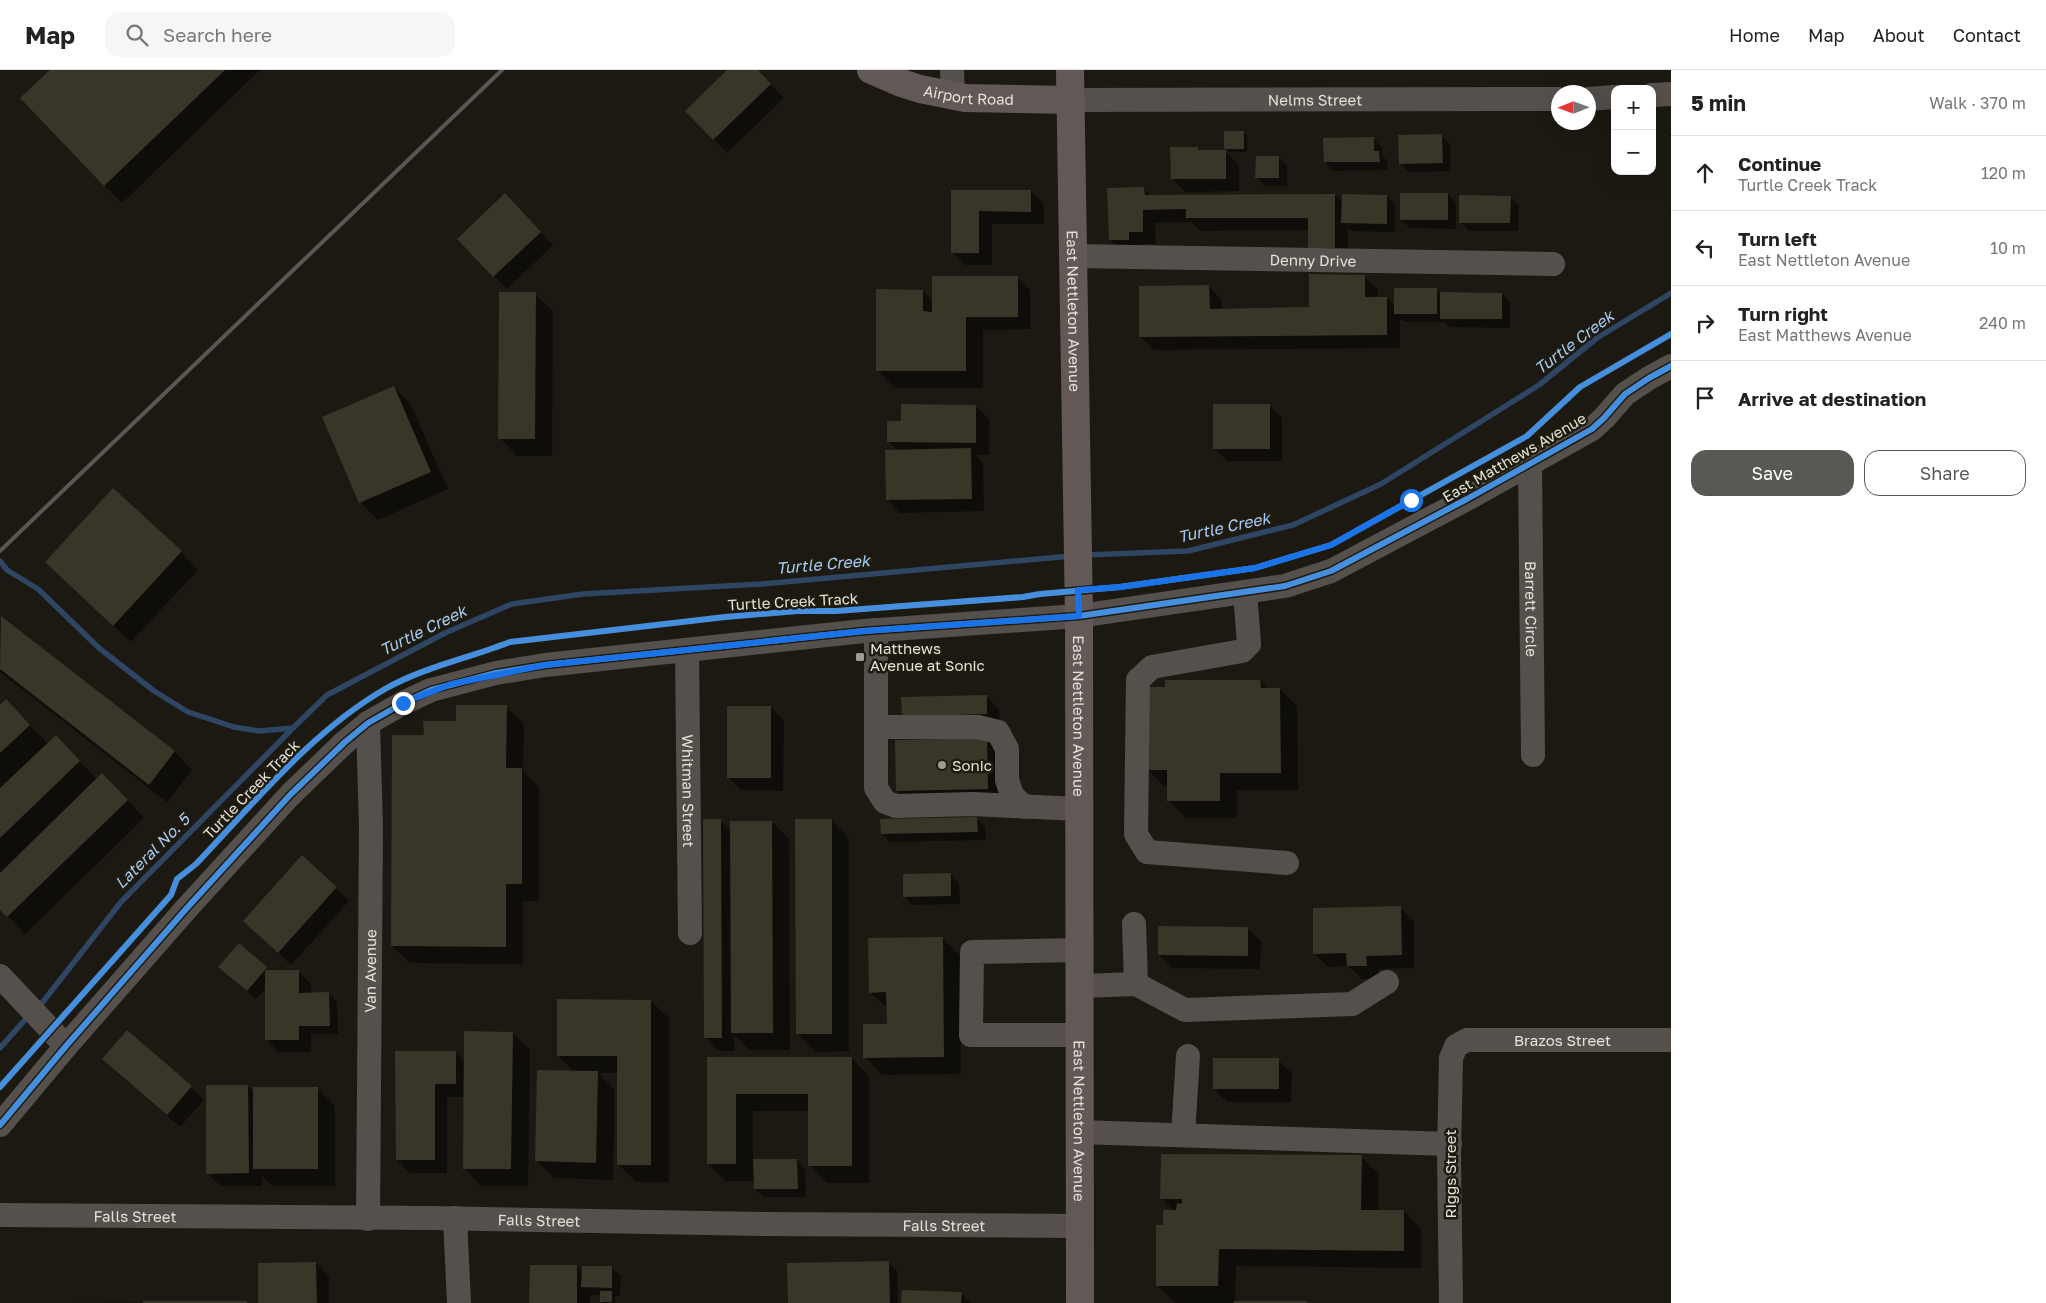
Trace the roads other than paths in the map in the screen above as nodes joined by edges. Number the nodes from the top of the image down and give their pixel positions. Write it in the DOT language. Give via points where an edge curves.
graph roads {
  1 [pos="872,70"];
  2 [pos="1070,70"];
  3 [pos="952,83"];
  4 [pos="1671,94"];
  5 [pos="1656,95"];
  6 [pos="1611,97"];
  7 [pos="1596,98"];
  8 [pos="1551,99"];
  9 [pos="1071,100"];
  10 [pos="1073,256"];
  11 [pos="1553,264"];
  12 [pos="1671,366"];
  13 [pos="1530,464"];
  14 [pos="1245,592"];
  15 [pos="1079,616"];
  16 [pos="876,630"];
  17 [pos="686,650"];
  18 [pos="368,724"];
  19 [pos="876,727"];
  20 [pos="1533,755"];
  21 [pos="1024,807"];
  22 [pos="1080,809"];
  23 [pos="1287,863"];
  24 [pos="1134,924"];
  25 [pos="690,934"];
  26 [pos="1080,950"];
  27 [pos="0,976"];
  28 [pos="1387,982"];
  29 [pos="1136,984"];
  30 [pos="1080,986"];
  31 [pos="1080,1035"];
  32 [pos="1671,1040"];
  33 [pos="66,1046"];
  34 [pos="1456,1046"];
  35 [pos="1188,1056"];
  36 [pos="0,1125"];
  37 [pos="1079,1132"];
  38 [pos="1184,1135"];
  39 [pos="1450,1144"];
  40 [pos="0,1216"];
  41 [pos="455,1218"];
  42 [pos="368,1219"];
  43 [pos="1079,1226"];
  44 [pos="459,1303"];
  45 [pos="1080,1303"];
  46 [pos="1451,1303"];
  1 -- 3 [label="main road, Airport Road" via="901,83"];
  2 -- 9 [label="main road, East Nettleton Avenue"];
  3 -- 9 [label="main road, Airport Road" via="993,100"];
  4 -- 5 [label="street"];
  6 -- 7 [label="street"];
  8 -- 9 [label="street, Nelms Street"];
  9 -- 10 [label="main road, East Nettleton Avenue"];
  10 -- 11 [label="street, Denny Drive"];
  10 -- 15 [label="main road, East Nettleton Avenue"];
  12 -- 13 [label="street, East Matthews Avenue" via="1625,394 1592,429"];
  13 -- 14 [label="street, East Matthews Avenue" via="1331,571 1285,586"];
  13 -- 20 [label="street, Barrett Circle"];
  14 -- 15 [label="street, East Matthews Avenue"];
  14 -- 23 [label="street" via="1249,644 1242,651 1152,667 1138,680 1136,834 1147,852"];
  15 -- 16 [label="street, East Matthews Avenue"];
  15 -- 22 [label="main road, East Nettleton Avenue"];
  16 -- 17 [label="street, East Matthews Avenue"];
  16 -- 19 [label="street"];
  17 -- 18 [label="street, East Matthews Avenue" via="496,673 431,690"];
  17 -- 25 [label="street, Whitman Street"];
  18 -- 33 [label="street, East Matthews Avenue" via="290,795"];
  18 -- 42 [label="street, Van Avenue" via="371,827"];
  19 -- 21 [label="street" via="978,727 998,732 1007,749 1007,780 1012,795"];
  19 -- 21 [label="street" via="876,788 885,802 896,806 973,804"];
  21 -- 22 [label="street"];
  22 -- 26 [label="main road, East Nettleton Avenue"];
  24 -- 29 [label="street"];
  26 -- 30 [label="main road, East Nettleton Avenue"];
  26 -- 31 [label="street" via="972,952 971,1035"];
  27 -- 33 [label="street"];
  28 -- 29 [label="street" via="1352,1004 1185,1010"];
  29 -- 30 [label="street"];
  30 -- 31 [label="main road, East Nettleton Avenue"];
  31 -- 37 [label="main road, East Nettleton Avenue"];
  32 -- 34 [label="street, Brazos Street" via="1467,1040"];
  33 -- 36 [label="street, East Matthews Avenue"];
  34 -- 39 [label="street, Riggs Street" via="1451,1058"];
  35 -- 38 [label="street"];
  37 -- 38 [label="street"];
  37 -- 43 [label="main road, East Nettleton Avenue"];
  38 -- 39 [label="street"];
  39 -- 46 [label="street, Riggs Street"];
  40 -- 42 [label="street, Falls Street"];
  41 -- 42 [label="street, Falls Street"];
  41 -- 43 [label="street, Falls Street"];
  41 -- 44 [label="street"];
  43 -- 45 [label="main road, East Nettleton Avenue"];
}
